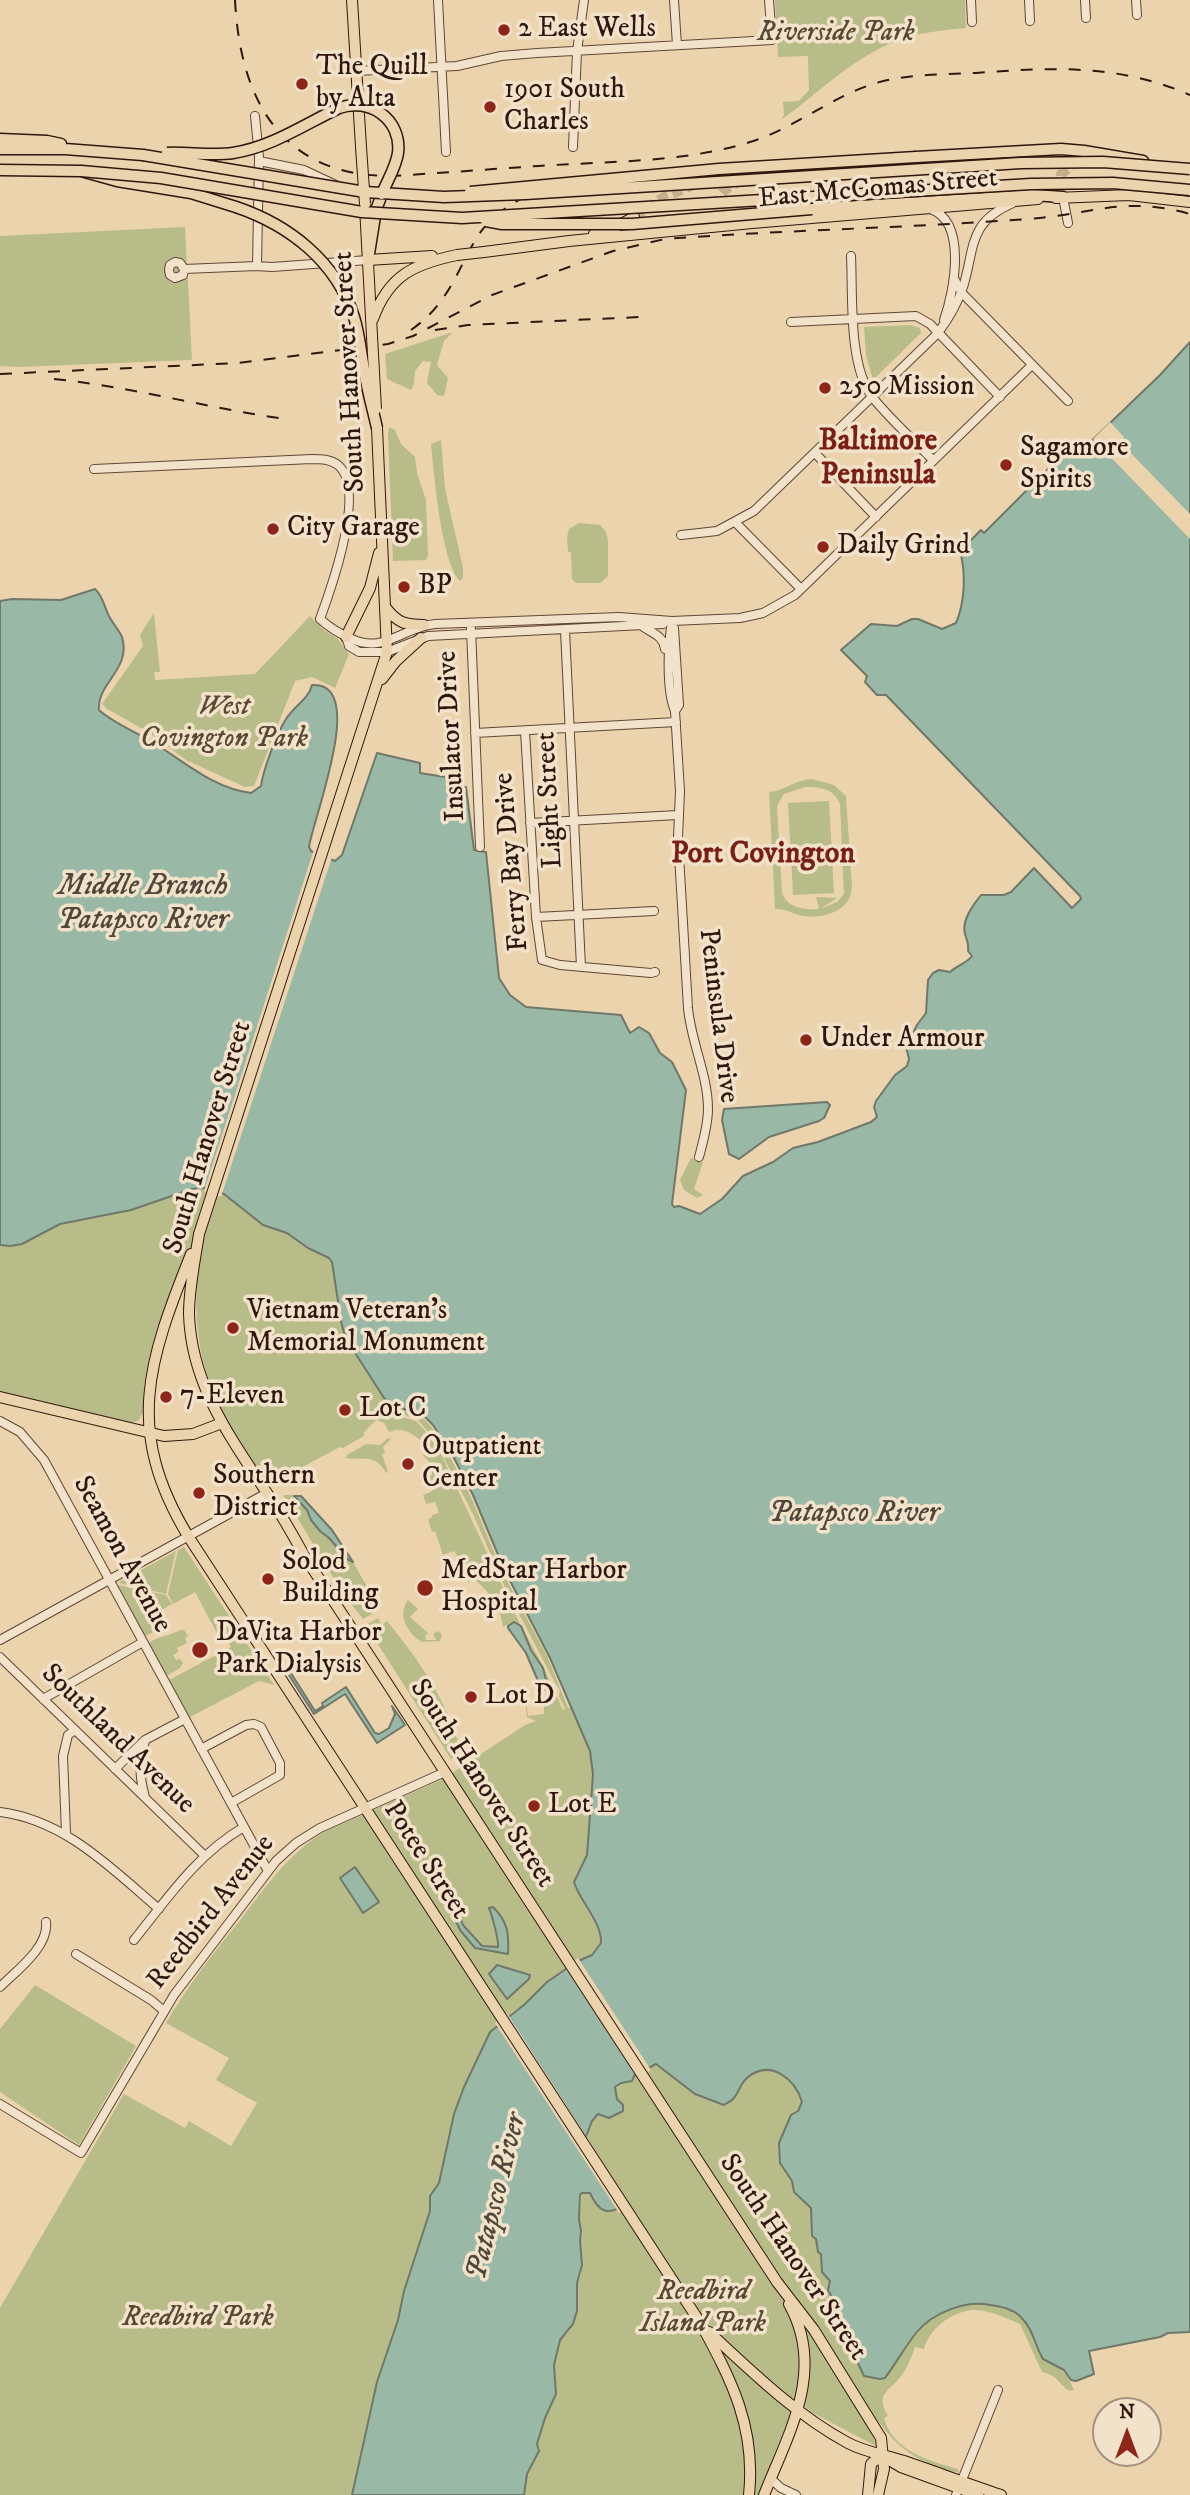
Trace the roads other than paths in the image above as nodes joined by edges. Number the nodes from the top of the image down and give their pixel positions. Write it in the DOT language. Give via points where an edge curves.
graph roads {
  1 [pos="352,0"];
  2 [pos="358,0"];
  3 [pos="438,0"];
  4 [pos="584,0"];
  5 [pos="674,0"];
  6 [pos="769,0"];
  7 [pos="971,0"];
  8 [pos="1029,0"];
  9 [pos="1084,0"];
  10 [pos="1136,0"];
  11 [pos="1137,15"];
  12 [pos="1086,18"];
  13 [pos="1030,21"];
  14 [pos="972,22"];
  15 [pos="677,45"];
  16 [pos="577,51"];
  17 [pos="442,67"];
  18 [pos="356,71"];
  19 [pos="255,117"];
  20 [pos="0,139"];
  21 [pos="573,147"];
  22 [pos="0,149"];
  23 [pos="88,150"];
  24 [pos="446,152"];
  25 [pos="143,155"];
  26 [pos="259,161"];
  27 [pos="1143,161"];
  28 [pos="1190,169"];
  29 [pos="0,170"];
  30 [pos="41,170"];
  31 [pos="81,171"];
  32 [pos="0,178"];
  33 [pos="1190,190"];
  34 [pos="1062,194"];
  35 [pos="438,195"];
  36 [pos="1020,201"];
  37 [pos="1190,202"];
  38 [pos="923,209"];
  39 [pos="634,217"];
  40 [pos="462,218"];
  41 [pos="724,220"];
  42 [pos="752,223"];
  43 [pos="1068,223"];
  44 [pos="569,241"];
  45 [pos="457,255"];
  46 [pos="851,256"];
  47 [pos="401,258"];
  48 [pos="368,260"];
  49 [pos="257,266"];
  50 [pos="184,269"];
  51 [pos="397,279"];
  52 [pos="955,280"];
  53 [pos="961,292"];
  54 [pos="974,305"];
  55 [pos="956,306"];
  56 [pos="855,320"];
  57 [pos="371,323"];
  58 [pos="791,323"];
  59 [pos="938,333"];
  60 [pos="1032,365"];
  61 [pos="873,397"];
  62 [pos="1000,397"];
  63 [pos="1068,401"];
  64 [pos="377,428"];
  65 [pos="815,453"];
  66 [pos="933,460"];
  67 [pos="94,469"];
  68 [pos="876,517"];
  69 [pos="736,523"];
  70 [pos="382,532"];
  71 [pos="681,535"];
  72 [pos="801,589"];
  73 [pos="386,607"];
  74 [pos="672,621"];
  75 [pos="470,622"];
  76 [pos="424,625"];
  77 [pos="642,626"];
  78 [pos="565,630"];
  79 [pos="471,635"];
  80 [pos="346,637"];
  81 [pos="421,638"];
  82 [pos="387,641"];
  83 [pos="387,652"];
  84 [pos="377,685"];
  85 [pos="671,686"];
  86 [pos="675,711"];
  87 [pos="676,722"];
  88 [pos="570,729"];
  89 [pos="525,731"];
  90 [pos="475,733"];
  91 [pos="678,815"];
  92 [pos="575,821"];
  93 [pos="530,823"];
  94 [pos="481,847"];
  95 [pos="654,911"];
  96 [pos="579,914"];
  97 [pos="536,917"];
  98 [pos="581,967"];
  99 [pos="655,972"];
  100 [pos="699,1157"];
  101 [pos="199,1234"];
  102 [pos="0,1397"];
  103 [pos="0,1421"];
  104 [pos="222,1423"];
  105 [pos="148,1433"];
  106 [pos="267,1493"];
  107 [pos="188,1536"];
  108 [pos="109,1580"];
  109 [pos="0,1640"];
  110 [pos="143,1642"];
  111 [pos="0,1657"];
  112 [pos="43,1699"];
  113 [pos="185,1718"];
  114 [pos="75,1730"];
  115 [pos="145,1740"];
  116 [pos="201,1749"];
  117 [pos="115,1769"];
  118 [pos="445,1772"];
  119 [pos="146,1800"];
  120 [pos="231,1803"];
  121 [pos="364,1808"];
  122 [pos="0,1812"];
  123 [pos="244,1827"];
  124 [pos="66,1833"];
  125 [pos="204,1855"];
  126 [pos="268,1871"];
  127 [pos="159,1909"];
  128 [pos="46,1922"];
  129 [pos="134,1940"];
  130 [pos="76,1954"];
  131 [pos="0,1987"];
  132 [pos="164,2011"];
  133 [pos="0,2104"];
  134 [pos="778,2282"];
  135 [pos="701,2324"];
  136 [pos="998,2390"];
  137 [pos="797,2410"];
  138 [pos="882,2454"];
  139 [pos="770,2478"];
  140 [pos="959,2488"];
  141 [pos="872,2494"];
  142 [pos="749,2495"];
  143 [pos="764,2495"];
  144 [pos="796,2495"];
  145 [pos="978,2495"];
  146 [pos="1000,2495"];
  1 -- 18 [label="main road, South Hanover Street"];
  2 -- 18 [label="main road, South Hanover Street"];
  3 -- 17 [label="street"];
  4 -- 16 [label="street"];
  5 -- 15 [label="street"];
  6 -- 15 [label="street" via="772,40"];
  7 -- 14 [label="street"];
  8 -- 13 [label="street"];
  9 -- 12 [label="street"];
  10 -- 11 [label="street"];
  15 -- 16 [label="street"];
  16 -- 17 [label="street" via="511,55"];
  16 -- 21 [label="street"];
  17 -- 18 [label="street"];
  17 -- 24 [label="street"];
  18 -- 48 [label="main road, South Hanover Street, bridge"];
  19 -- 26 [label="street"];
  20 -- 23 [label="highway" via="47,141"];
  22 -- 23 [label="highway"];
  23 -- 25 [label="highway"];
  25 -- 35 [label="highway, bridge" via="344,189"];
  25 -- 48 [label="highway, bridge" via="245,151 349,105 364,105 384,114 397,138 397,155 376,210"];
  26 -- 35 [label="street" via="304,170 356,190"];
  26 -- 49 [label="street"];
  27 -- 35 [label="highway, bridge" via="1060,149 668,173"];
  28 -- 35 [label="highway, bridge" via="1103,162 1021,163 514,195"];
  29 -- 30 [label="highway"];
  30 -- 31 [label="highway"];
  30 -- 32 [label="highway"];
  31 -- 40 [label="highway, bridge" via="161,178 362,212"];
  31 -- 64 [label="highway, bridge" via="218,201 271,222 310,248 338,282 354,316"];
  33 -- 40 [label="highway, bridge" via="1112,183 1021,184"];
  34 -- 36 [label="main road, East McComas Street"];
  34 -- 37 [label="main road, East McComas Street"];
  34 -- 40 [label="highway, bridge" via="618,224 502,224"];
  34 -- 43 [label="street"];
  36 -- 38 [label="main road, East McComas Street"];
  36 -- 53 [label="street" via="997,212 979,230"];
  38 -- 42 [label="main road, East McComas Street"];
  38 -- 52 [label="street" via="949,223"];
  39 -- 44 [label="main road, East McComas Street"];
  41 -- 42 [label="main road"];
  42 -- 44 [label="main road, East McComas Street"];
  44 -- 45 [label="main road, East McComas Street, bridge"];
  45 -- 47 [label="main road"];
  45 -- 51 [label="main road" via="416,266"];
  46 -- 56 [label="street"];
  47 -- 48 [label="main road"];
  47 -- 51 [label="main road"];
  48 -- 49 [label="street"];
  48 -- 57 [label="main road, South Hanover Street"];
  49 -- 50 [label="street"];
  51 -- 57 [label="main road"];
  52 -- 53 [label="street"];
  52 -- 59 [label="street"];
  53 -- 54 [label="street"];
  53 -- 55 [label="street"];
  54 -- 55 [label="street"];
  54 -- 60 [label="street"];
  55 -- 59 [label="street"];
  56 -- 58 [label="street"];
  56 -- 59 [label="street" via="916,316"];
  56 -- 61 [label="street" via="857,363"];
  57 -- 64 [label="main road, South Hanover Street, bridge"];
  59 -- 61 [label="street"];
  59 -- 62 [label="street"];
  60 -- 62 [label="street"];
  60 -- 63 [label="street"];
  61 -- 65 [label="street"];
  61 -- 66 [label="street"];
  62 -- 66 [label="street"];
  64 -- 70 [label="main road, South Hanover Street"];
  65 -- 68 [label="street"];
  65 -- 69 [label="street" via="754,512"];
  66 -- 68 [label="street"];
  67 -- 80 [label="street" via="323,459 337,464 348,503 346,533 320,619"];
  68 -- 72 [label="street"];
  69 -- 71 [label="street" via="718,531"];
  69 -- 72 [label="street"];
  70 -- 73 [label="main road, South Hanover Street"];
  70 -- 80 [label="main road" via="372,584"];
  72 -- 74 [label="street" via="779,606 754,616"];
  73 -- 76 [label="main road" via="402,624"];
  73 -- 82 [label="main road, South Hanover Street"];
  74 -- 75 [label="street" via="619,617"];
  74 -- 77 [label="street"];
  74 -- 85 [label="street, Peninsula Drive"];
  74 -- 86 [label="street, Peninsula Drive" via="679,705"];
  75 -- 76 [label="street"];
  75 -- 79 [label="street, Insulator Drive"];
  76 -- 82 [label="street"];
  77 -- 78 [label="street"];
  77 -- 85 [label="street" via="664,642"];
  78 -- 79 [label="street"];
  78 -- 88 [label="street, Light Street"];
  79 -- 81 [label="street"];
  79 -- 90 [label="street, Insulator Drive"];
  80 -- 82 [label="street" via="368,645"];
  80 -- 83 [label="street" via="349,646 359,652"];
  81 -- 83 [label="street"];
  81 -- 84 [label="main road"];
  82 -- 83 [label="main road, South Hanover Street"];
  83 -- 84 [label="main road, South Hanover Street"];
  84 -- 101 [label="main road, South Hanover Street"];
  85 -- 86 [label="street, Peninsula Drive"];
  86 -- 87 [label="street, Peninsula Drive"];
  87 -- 88 [label="street"];
  87 -- 91 [label="street, Peninsula Drive"];
  88 -- 89 [label="street"];
  88 -- 92 [label="street, Light Street"];
  89 -- 90 [label="street"];
  89 -- 93 [label="street, Ferry Bay Drive"];
  90 -- 94 [label="street, Insulator Drive"];
  91 -- 92 [label="street"];
  91 -- 100 [label="street, Peninsula Drive" via="689,1020 708,1108"];
  92 -- 93 [label="street"];
  92 -- 96 [label="street, Light Street"];
  93 -- 97 [label="street, Ferry Bay Drive"];
  95 -- 96 [label="street"];
  96 -- 97 [label="street"];
  96 -- 98 [label="street, Light Street"];
  97 -- 98 [label="street, Ferry Bay Drive" via="542,960"];
  98 -- 99 [label="street, Ferry Bay Drive"];
  101 -- 104 [label="main road, South Hanover Street" via="191,1280 191,1333 202,1382"];
  101 -- 105 [label="main road, Potee Street" via="155,1358"];
  102 -- 105 [label="main road"];
  103 -- 108 [label="street, Seamon Avenue" via="19,1431 40,1454"];
  104 -- 105 [label="main road" via="193,1434"];
  104 -- 106 [label="main road, South Hanover Street"];
  105 -- 107 [label="main road, Potee Street" via="163,1489"];
  106 -- 107 [label="street"];
  106 -- 118 [label="main road, South Hanover Street"];
  107 -- 108 [label="street"];
  107 -- 121 [label="main road, Potee Street"];
  108 -- 109 [label="street"];
  108 -- 110 [label="street, Seamon Avenue"];
  110 -- 112 [label="street"];
  110 -- 113 [label="street, Seamon Avenue"];
  111 -- 112 [label="street, Southland Avenue"];
  112 -- 114 [label="street, Southland Avenue"];
  113 -- 115 [label="street"];
  113 -- 116 [label="street, Seamon Avenue"];
  114 -- 117 [label="street, Southland Avenue"];
  114 -- 124 [label="street" via="68,1735 62,1756"];
  115 -- 117 [label="street"];
  115 -- 119 [label="street" via="139,1773"];
  116 -- 120 [label="street, Seamon Avenue"];
  116 -- 120 [label="street" via="246,1725 261,1727 281,1772"];
  117 -- 119 [label="street, Southland Avenue"];
  118 -- 121 [label="street, Reedbird Avenue"];
  118 -- 134 [label="main road, South Hanover Street"];
  119 -- 125 [label="street, Southland Avenue"];
  120 -- 123 [label="street, Seamon Avenue"];
  121 -- 126 [label="street, Reedbird Avenue" via="307,1835"];
  121 -- 135 [label="main road, Potee Street"];
  122 -- 124 [label="street"];
  123 -- 125 [label="street"];
  123 -- 126 [label="street, Seamon Avenue"];
  124 -- 127 [label="street"];
  125 -- 127 [label="street"];
  126 -- 132 [label="street, Reedbird Avenue"];
  127 -- 129 [label="street"];
  128 -- 131 [label="street" via="39,1944"];
  130 -- 132 [label="street"];
  132 -- 133 [label="street, Reedbird Avenue" via="81,2153"];
  134 -- 137 [label="main road" via="798,2322 805,2350 805,2380"];
  134 -- 138 [label="main road, South Hanover Street" via="873,2421 883,2441"];
  135 -- 137 [label="main road"];
  135 -- 142 [label="main road, Potee Street" via="743,2413 750,2457"];
  136 -- 140 [label="street"];
  137 -- 138 [label="main road" via="848,2443"];
  137 -- 139 [label="main road"];
  138 -- 140 [label="main road"];
  138 -- 141 [label="main road, South Hanover Street" via="884,2469"];
  139 -- 143 [label="main road"];
  139 -- 144 [label="street"];
  140 -- 145 [label="main road"];
  140 -- 146 [label="main road"];
}
